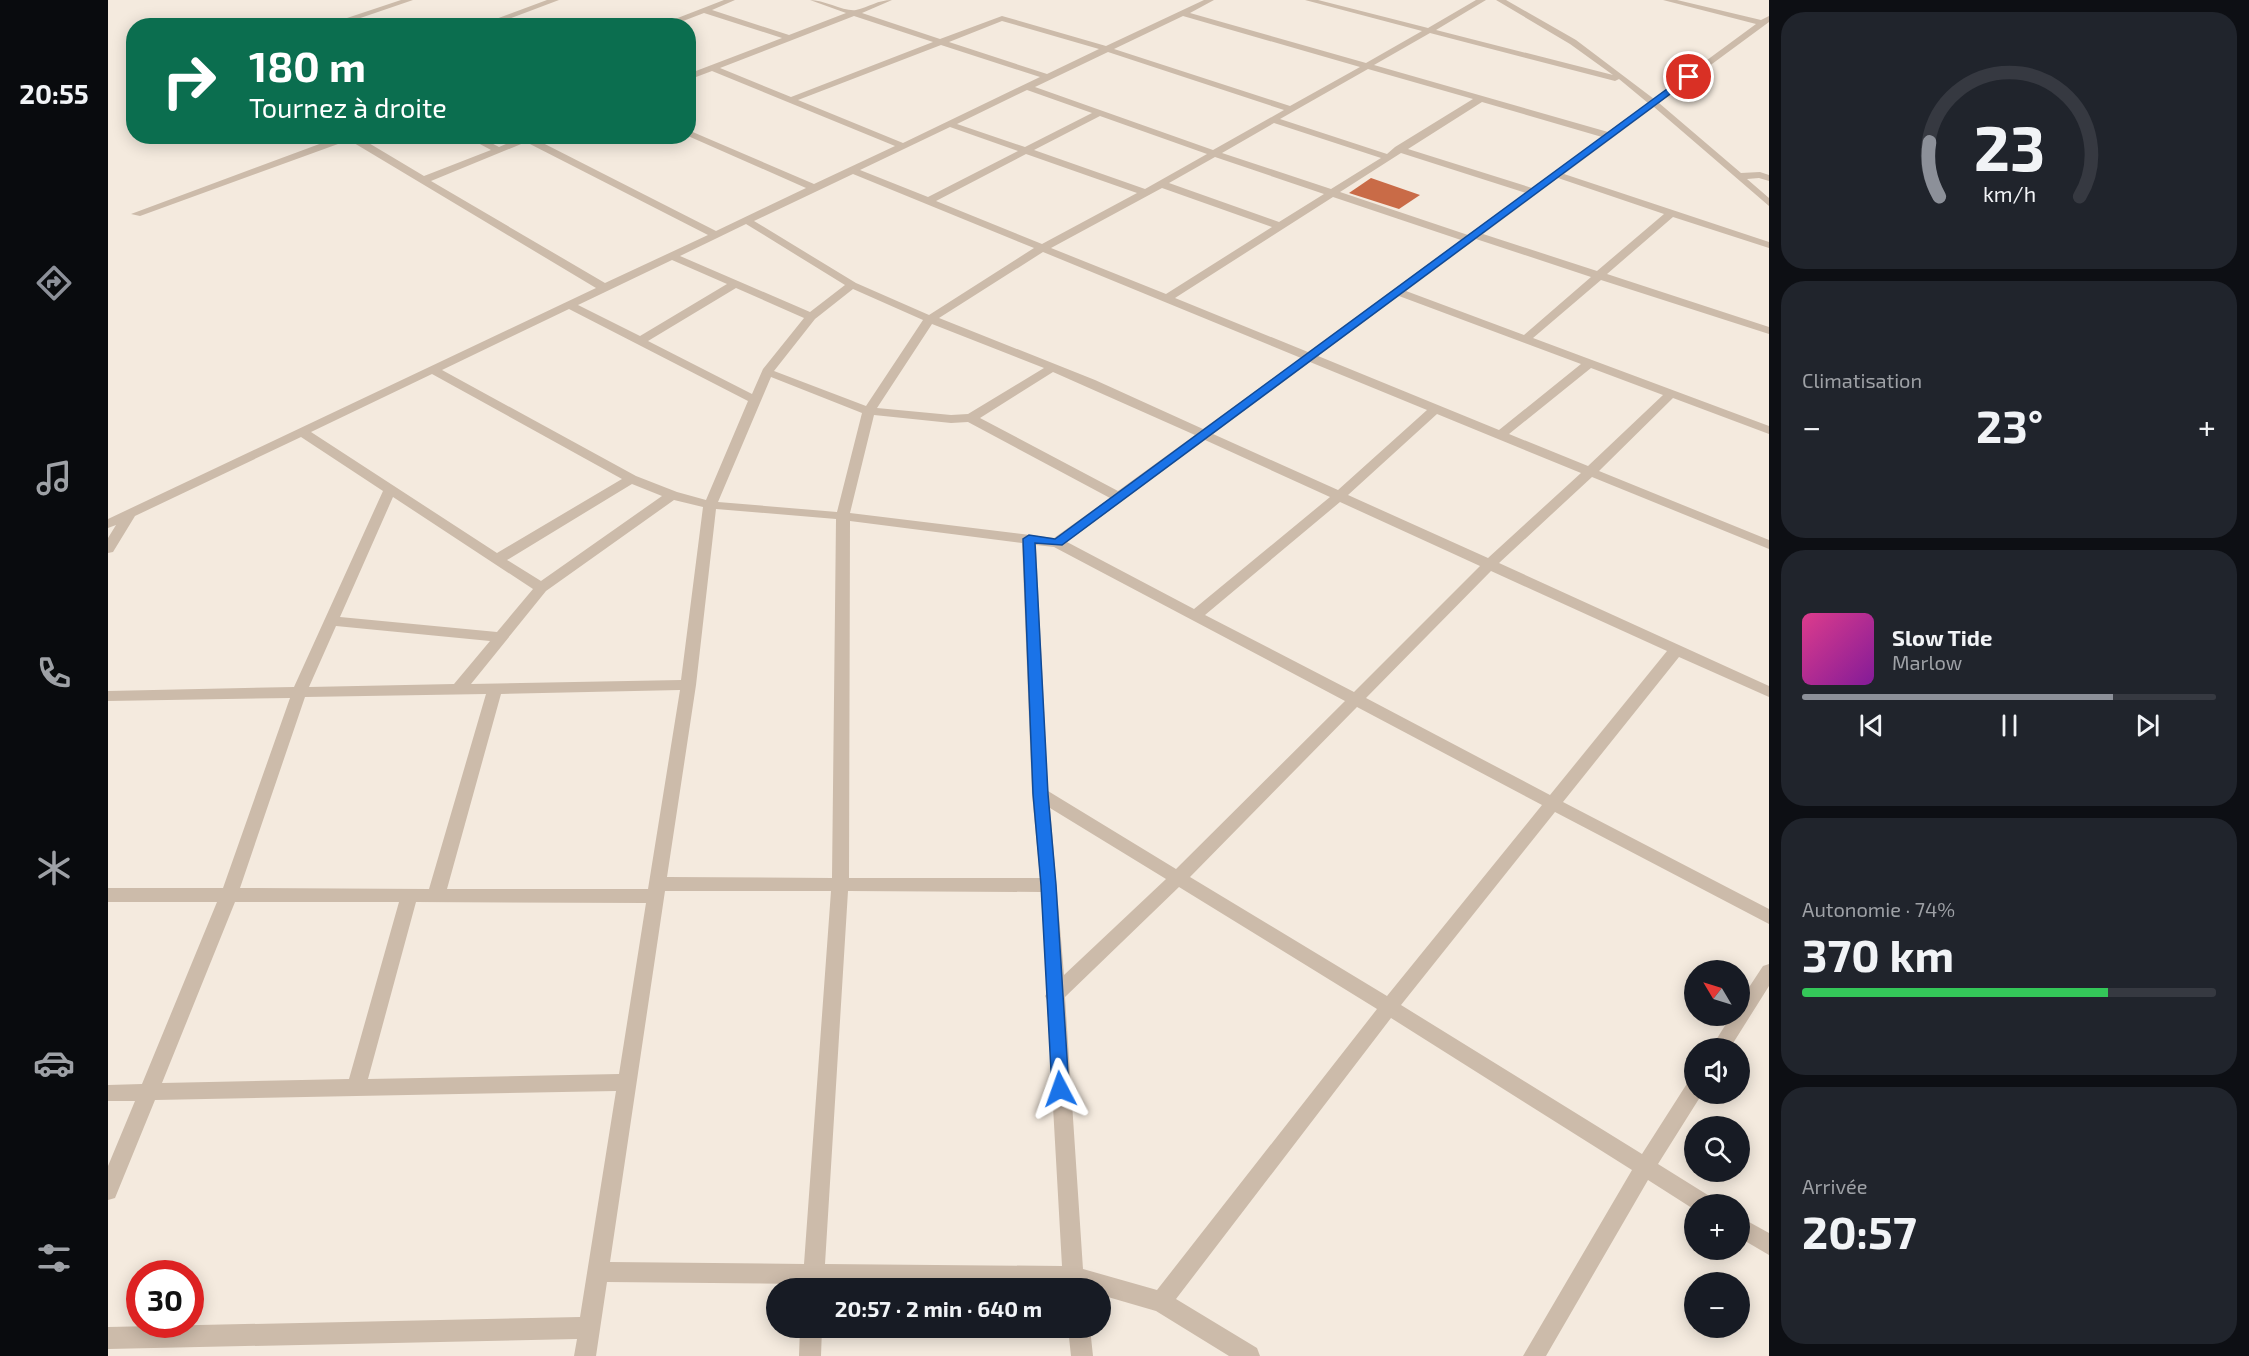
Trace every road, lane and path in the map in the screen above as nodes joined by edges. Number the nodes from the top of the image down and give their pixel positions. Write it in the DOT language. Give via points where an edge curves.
graph roads {
  1 [pos="409,0"];
  2 [pos="555,0"];
  3 [pos="731,0"];
  4 [pos="814,0"];
  5 [pos="888,0"];
  6 [pos="1210,0"];
  7 [pos="1309,0"];
  8 [pos="1482,0"];
  9 [pos="1500,0"];
  10 [pos="1667,0"];
  11 [pos="704,10"];
  12 [pos="1183,13"];
  13 [pos="855,14"];
  14 [pos="352,18"];
  15 [pos="504,18"];
  16 [pos="682,18"];
  17 [pos="1766,21"];
  18 [pos="1427,31"];
  19 [pos="790,38"];
  20 [pos="942,41"];
  21 [pos="1107,49"];
  22 [pos="1366,66"];
  23 [pos="713,68"];
  24 [pos="696,74"];
  25 [pos="1048,77"];
  26 [pos="1624,81"];
  27 [pos="1027,87"];
  28 [pos="1480,99"];
  29 [pos="790,100"];
  30 [pos="1653,104"];
  31 [pos="1290,109"];
  32 [pos="1101,112"];
  33 [pos="1273,120"];
  34 [pos="949,124"];
  35 [pos="696,136"];
  36 [pos="1610,136"];
  37 [pos="330,144"];
  38 [pos="362,144"];
  39 [pos="486,144"];
  40 [pos="515,144"];
  41 [pos="542,144"];
  42 [pos="903,146"];
  43 [pos="1398,149"];
  44 [pos="499,150"];
  45 [pos="1026,150"];
  46 [pos="1213,153"];
  47 [pos="1387,157"];
  48 [pos="1769,166"];
  49 [pos="852,170"];
  50 [pos="1557,175"];
  51 [pos="1738,176"];
  52 [pos="1764,176"];
  53 [pos="424,180"];
  54 [pos="1161,183"];
  55 [pos="814,188"];
  56 [pos="1144,192"];
  57 [pos="1332,192"];
  58 [pos="1534,192"];
  59 [pos="928,201"];
  60 [pos="1769,203"];
  61 [pos="135,213"];
  62 [pos="1671,213"];
  63 [pos="746,220"];
  64 [pos="1280,226"];
  65 [pos="716,235"];
  66 [pos="1472,237"];
  67 [pos="1769,245"];
  68 [pos="1042,248"];
  69 [pos="671,256"];
  70 [pos="1600,275"];
  71 [pos="735,284"];
  72 [pos="852,285"];
  73 [pos="605,288"];
  74 [pos="1398,292"];
  75 [pos="1166,299"];
  76 [pos="570,304"];
  77 [pos="811,316"];
  78 [pos="930,319"];
  79 [pos="1769,331"];
  80 [pos="1526,339"];
  81 [pos="640,341"];
  82 [pos="1309,357"];
  83 [pos="1589,363"];
  84 [pos="1052,368"];
  85 [pos="433,370"];
  86 [pos="767,372"];
  87 [pos="1671,393"];
  88 [pos="753,399"];
  89 [pos="1435,409"];
  90 [pos="869,411"];
  91 [pos="970,418"];
  92 [pos="1769,430"];
  93 [pos="302,432"];
  94 [pos="1204,434"];
  95 [pos="1501,435"];
  96 [pos="1590,472"];
  97 [pos="631,479"];
  98 [pos="390,489"];
  99 [pos="672,495"];
  100 [pos="1339,496"];
  101 [pos="1119,497"];
  102 [pos="710,505"];
  103 [pos="131,513"];
  104 [pos="843,516"];
  105 [pos="108,524"];
  106 [pos="1029,539"];
  107 [pos="1057,543"];
  108 [pos="1769,545"];
  109 [pos="108,549"];
  110 [pos="498,560"];
  111 [pos="1490,564"];
  112 [pos="542,588"];
  113 [pos="1195,616"];
  114 [pos="331,621"];
  115 [pos="500,637"];
  116 [pos="1677,650"];
  117 [pos="688,685"];
  118 [pos="495,688"];
  119 [pos="458,690"];
  120 [pos="300,691"];
  121 [pos="1769,692"];
  122 [pos="108,696"];
  123 [pos="1355,698"];
  124 [pos="1040,794"];
  125 [pos="1553,802"];
  126 [pos="1177,879"];
  127 [pos="840,884"];
  128 [pos="1049,885"];
  129 [pos="656,890"];
  130 [pos="108,895"];
  131 [pos="229,895"];
  132 [pos="409,896"];
  133 [pos="436,896"];
  134 [pos="1769,917"];
  135 [pos="1769,971"];
  136 [pos="1054,996"];
  137 [pos="1389,1007"];
  138 [pos="1726,1038"];
  139 [pos="628,1082"];
  140 [pos="356,1088"];
  141 [pos="148,1092"];
  142 [pos="108,1093"];
  143 [pos="1685,1104"];
  144 [pos="1645,1167"];
  145 [pos="108,1191"];
  146 [pos="1688,1194"];
  147 [pos="1750,1233"];
  148 [pos="1769,1245"];
  149 [pos="599,1272"];
  150 [pos="814,1278"];
  151 [pos="1073,1278"];
  152 [pos="766,1279"];
  153 [pos="1111,1291"];
  154 [pos="1161,1302"];
  155 [pos="591,1328"];
  156 [pos="108,1338"];
  157 [pos="811,1338"];
  158 [pos="1079,1338"];
  159 [pos="585,1356"];
  160 [pos="810,1356"];
  161 [pos="1082,1356"];
  162 [pos="1249,1356"];
  163 [pos="1534,1356"];
  1 -- 14 [label="street"];
  2 -- 15 [label="street"];
  3 -- 11 [label="street"];
  4 -- 13 [label="street"];
  5 -- 13 [label="street"];
  6 -- 12 [label="street"];
  7 -- 18 [label="street"];
  8 -- 18 [label="street"];
  9 -- 26 [label="street" via="1556,31"];
  10 -- 17 [label="street"];
  11 -- 16 [label="street"];
  11 -- 19 [label="street"];
  12 -- 21 [label="street"];
  12 -- 22 [label="street"];
  13 -- 19 [label="street"];
  13 -- 20 [label="street"];
  17 -- 30 [label="street"];
  18 -- 22 [label="street"];
  18 -- 26 [label="street"];
  19 -- 23 [label="street"];
  20 -- 21 [label="street" via="1002,18"];
  20 -- 25 [label="street"];
  20 -- 29 [label="street"];
  21 -- 25 [label="street"];
  21 -- 31 [label="street"];
  22 -- 28 [label="street"];
  22 -- 31 [label="street"];
  23 -- 24 [label="street"];
  23 -- 29 [label="street"];
  25 -- 27 [label="street"];
  26 -- 30 [label="street"];
  27 -- 32 [label="street"];
  27 -- 34 [label="street"];
  28 -- 36 [label="street"];
  28 -- 43 [label="street"];
  29 -- 42 [label="street"];
  30 -- 36 [label="street"];
  30 -- 51 [label="street"];
  31 -- 33 [label="street"];
  32 -- 45 [label="street"];
  32 -- 46 [label="street"];
  33 -- 46 [label="street"];
  33 -- 47 [label="street"];
  34 -- 42 [label="street"];
  34 -- 45 [label="street"];
  35 -- 55 [label="street"];
  36 -- 50 [label="street"];
  37 -- 61 [label="street"];
  38 -- 53 [label="street"];
  39 -- 44 [label="street"];
  40 -- 44 [label="street"];
  41 -- 65 [label="street"];
  42 -- 49 [label="street"];
  43 -- 47 [label="street"];
  43 -- 58 [label="street"];
  44 -- 53 [label="street"];
  45 -- 56 [label="street"];
  45 -- 59 [label="street"];
  46 -- 54 [label="street"];
  46 -- 57 [label="street"];
  47 -- 57 [label="street"];
  48 -- 52 [label="street"];
  49 -- 55 [label="street"];
  49 -- 59 [label="street"];
  50 -- 58 [label="street"];
  50 -- 62 [label="street"];
  51 -- 52 [label="street"];
  51 -- 60 [label="street"];
  53 -- 73 [label="street"];
  54 -- 56 [label="street"];
  54 -- 64 [label="street"];
  55 -- 63 [label="street"];
  56 -- 68 [label="street"];
  57 -- 64 [label="street"];
  57 -- 66 [label="street"];
  58 -- 66 [label="street"];
  59 -- 68 [label="street"];
  62 -- 67 [label="street"];
  62 -- 70 [label="street"];
  63 -- 65 [label="street"];
  63 -- 72 [label="street"];
  64 -- 75 [label="street"];
  65 -- 69 [label="street"];
  66 -- 70 [label="street"];
  66 -- 74 [label="street"];
  68 -- 75 [label="street"];
  68 -- 78 [label="street"];
  69 -- 71 [label="street"];
  69 -- 73 [label="street"];
  70 -- 79 [label="street"];
  70 -- 80 [label="street"];
  71 -- 77 [label="street"];
  71 -- 81 [label="street"];
  72 -- 77 [label="street"];
  72 -- 78 [label="street"];
  73 -- 76 [label="street"];
  74 -- 80 [label="street"];
  74 -- 82 [label="street"];
  75 -- 82 [label="street"];
  76 -- 81 [label="street"];
  76 -- 85 [label="street"];
  77 -- 86 [label="street"];
  78 -- 84 [label="street"];
  78 -- 90 [label="street"];
  80 -- 83 [label="street"];
  81 -- 88 [label="street"];
  82 -- 89 [label="street"];
  82 -- 94 [label="street"];
  83 -- 87 [label="street"];
  83 -- 95 [label="street"];
  84 -- 91 [label="street"];
  84 -- 94 [label="street"];
  85 -- 93 [label="street"];
  85 -- 97 [label="street"];
  86 -- 88 [label="street"];
  86 -- 90 [label="street"];
  87 -- 92 [label="street"];
  87 -- 96 [label="street"];
  88 -- 102 [label="street"];
  89 -- 95 [label="street"];
  89 -- 100 [label="street"];
  90 -- 91 [label="street"];
  90 -- 104 [label="street"];
  91 -- 101 [label="street"];
  93 -- 98 [label="street"];
  93 -- 103 [label="street"];
  94 -- 100 [label="street"];
  94 -- 101 [label="street"];
  95 -- 96 [label="street"];
  96 -- 108 [label="street"];
  96 -- 111 [label="street"];
  97 -- 99 [label="street"];
  97 -- 110 [label="street"];
  98 -- 110 [label="street"];
  98 -- 114 [label="street"];
  99 -- 102 [label="street"];
  99 -- 112 [label="street"];
  100 -- 111 [label="street"];
  100 -- 113 [label="street"];
  101 -- 107 [label="street"];
  102 -- 104 [label="street"];
  102 -- 117 [label="street"];
  103 -- 105 [label="street"];
  103 -- 109 [label="street"];
  104 -- 106 [label="street"];
  104 -- 127 [label="street"];
  106 -- 107 [label="street"];
  106 -- 124 [label="street"];
  107 -- 113 [label="street"];
  110 -- 112 [label="street"];
  111 -- 116 [label="street"];
  111 -- 123 [label="street"];
  112 -- 115 [label="street"];
  113 -- 123 [label="street"];
  114 -- 115 [label="street"];
  114 -- 120 [label="street"];
  115 -- 119 [label="street"];
  116 -- 121 [label="street"];
  116 -- 125 [label="street"];
  117 -- 118 [label="street"];
  117 -- 129 [label="street"];
  118 -- 119 [label="street"];
  118 -- 133 [label="street"];
  119 -- 120 [label="street"];
  120 -- 122 [label="street"];
  120 -- 131 [label="street"];
  123 -- 125 [label="street"];
  123 -- 126 [label="street"];
  124 -- 126 [label="street"];
  124 -- 128 [label="street"];
  125 -- 134 [label="street"];
  125 -- 137 [label="street"];
  126 -- 136 [label="street"];
  126 -- 137 [label="street"];
  127 -- 128 [label="street"];
  127 -- 129 [label="street"];
  127 -- 150 [label="street"];
  128 -- 136 [label="street"];
  129 -- 133 [label="street"];
  129 -- 139 [label="street"];
  130 -- 131 [label="street"];
  131 -- 132 [label="street"];
  131 -- 141 [label="street"];
  132 -- 133 [label="street"];
  132 -- 140 [label="street"];
  135 -- 138 [label="street"];
  136 -- 151 [label="street"];
  137 -- 144 [label="street"];
  137 -- 154 [label="street"];
  139 -- 140 [label="street"];
  139 -- 149 [label="street"];
  140 -- 141 [label="street"];
  141 -- 142 [label="street"];
  141 -- 145 [label="street"];
  143 -- 144 [label="street"];
  144 -- 146 [label="street"];
  144 -- 163 [label="street"];
  147 -- 148 [label="street"];
  149 -- 152 [label="street"];
  149 -- 155 [label="street"];
  153 -- 154 [label="street"];
  154 -- 162 [label="street"];
  155 -- 156 [label="street"];
  155 -- 159 [label="street"];
  157 -- 160 [label="street"];
  158 -- 161 [label="street"];
}
